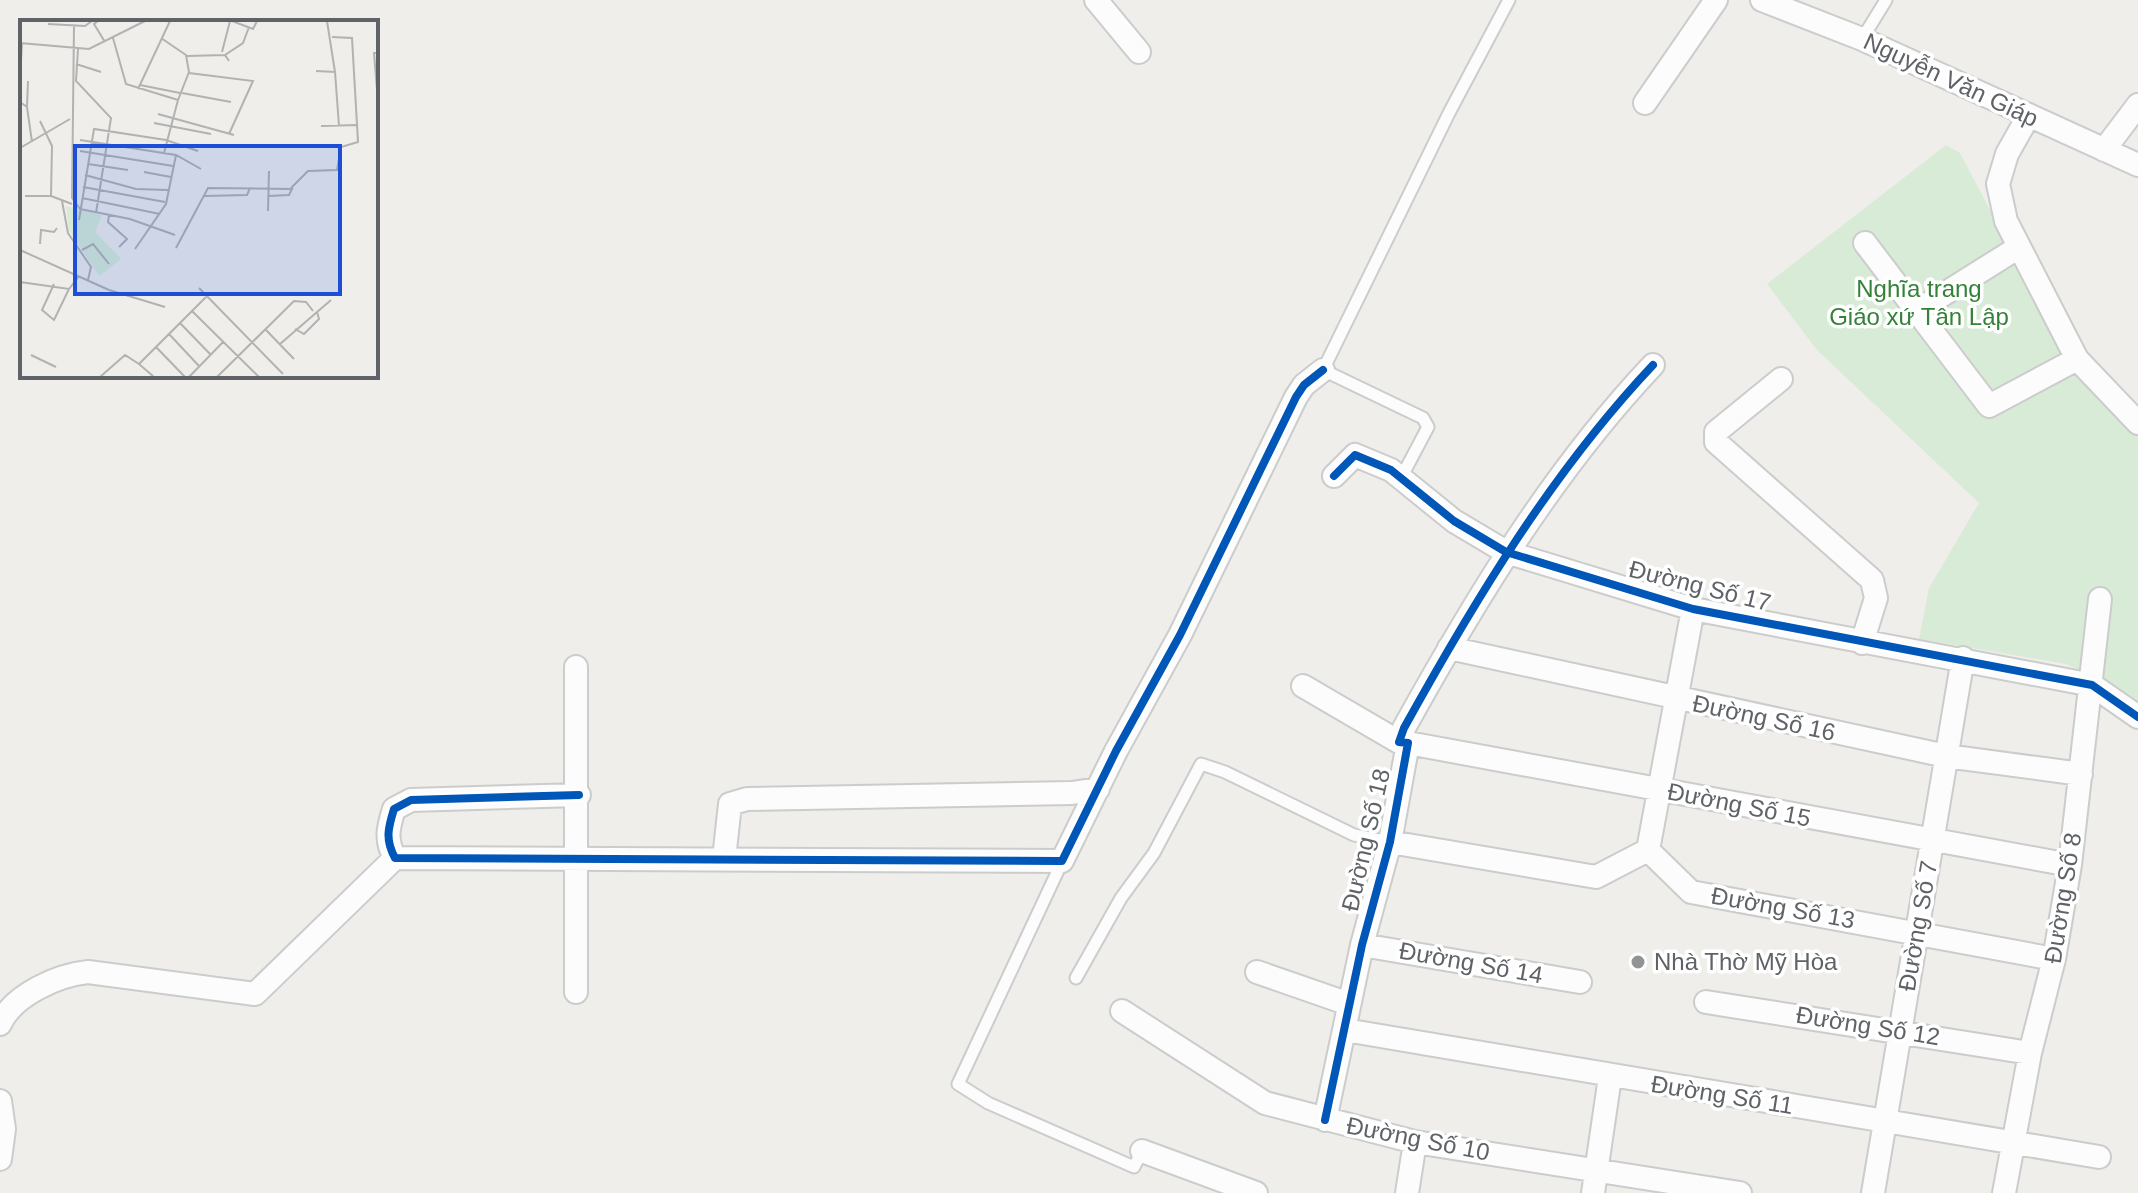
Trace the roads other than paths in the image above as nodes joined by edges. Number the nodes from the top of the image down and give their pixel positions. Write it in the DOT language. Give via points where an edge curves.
graph roads {
  1 [pos="1096,0"];
  2 [pos="1509,0"];
  3 [pos="1716,0"];
  4 [pos="1762,0"];
  5 [pos="1886,0"];
  6 [pos="1862,39"];
  7 [pos="1139,52"];
  8 [pos="1645,103"];
  9 [pos="2138,105"];
  10 [pos="2029,115"];
  11 [pos="2104,150"];
  12 [pos="2138,165"];
  13 [pos="1865,243"];
  14 [pos="2019,247"];
  15 [pos="1917,311"];
  16 [pos="2077,359"];
  17 [pos="1653,365"];
  18 [pos="1323,370"];
  19 [pos="1781,379"];
  20 [pos="2138,423"];
  21 [pos="1334,476"];
  22 [pos="1401,478"];
  23 [pos="1506,552"];
  24 [pos="2100,599"];
  25 [pos="1693,609"];
  26 [pos="1862,643"];
  27 [pos="1449,648"];
  28 [pos="1963,658"];
  29 [pos="576,667"];
  30 [pos="2092,685"];
  31 [pos="1303,686"];
  32 [pos="1675,700"];
  33 [pos="2138,717"];
  34 [pos="1404,743"];
  35 [pos="1946,756"];
  36 [pos="2081,774"];
  37 [pos="1098,789"];
  38 [pos="1659,789"];
  39 [pos="579,795"];
  40 [pos="1390,842"];
  41 [pos="1933,842"];
  42 [pos="1648,850"];
  43 [pos="395,858"];
  44 [pos="724,859"];
  45 [pos="578,861"];
  46 [pos="1062,861"];
  47 [pos="2070,865"];
  48 [pos="1915,932"];
  49 [pos="1362,945"];
  50 [pos="2054,959"];
  51 [pos="1257,972"];
  52 [pos="1076,978"];
  53 [pos="1580,982"];
  54 [pos="576,992"];
  55 [pos="1706,1002"];
  56 [pos="1349,1004"];
  57 [pos="1122,1011"];
  58 [pos="0,1024"];
  59 [pos="1345,1030"];
  60 [pos="1901,1030"];
  61 [pos="2030,1053"];
  62 [pos="1610,1077"];
  63 [pos="0,1101"];
  64 [pos="1325,1120"];
  65 [pos="1885,1121"];
  66 [pos="1415,1142"];
  67 [pos="2014,1143"];
  68 [pos="1142,1151"];
  69 [pos="2099,1157"];
  70 [pos="0,1159"];
  71 [pos="1596,1169"];
  72 [pos="1256,1193"];
  73 [pos="1407,1193"];
  74 [pos="1593,1193"];
  75 [pos="1740,1193"];
  76 [pos="1873,1193"];
  77 [pos="2004,1193"];
  1 -- 7 [label="street"];
  2 -- 18 [label="lane"];
  3 -- 8 [label="street"];
  4 -- 6 [label="street, Nguyễn Văn Giáp"];
  5 -- 6 [label="lane"];
  6 -- 10 [label="street, Nguyễn Văn Giáp"];
  9 -- 11 [label="street"];
  10 -- 11 [label="street, Nguyễn Văn Giáp"];
  10 -- 14 [label="street" via="2007,154 1998,184 2006,221"];
  11 -- 12 [label="street, Nguyễn Văn Giáp"];
  13 -- 15 [label="street"];
  14 -- 15 [label="street"];
  14 -- 16 [label="street"];
  15 -- 16 [label="street" via="1989,406"];
  16 -- 20 [label="street"];
  17 -- 23 [label="street, Đường Số 18" via="1615,405"];
  18 -- 22 [label="lane" via="1423,418 1428,427"];
  18 -- 37 [label="street" via="1296,397"];
  19 -- 26 [label="street" via="1716,432 1716,442 1872,580 1876,598"];
  21 -- 22 [label="street, Đường Số 17" via="1355,455"];
  22 -- 23 [label="street, Đường Số 17" via="1454,521"];
  23 -- 25 [label="street, Đường Số 17"];
  23 -- 27 [label="street, Đường Số 18"];
  24 -- 30 [label="street, Đường Số 8"];
  25 -- 26 [label="street, Đường Số 17"];
  25 -- 32 [label="street"];
  26 -- 28 [label="street, Đường Số 17"];
  27 -- 32 [label="street, Đường Số 16"];
  27 -- 34 [label="street, Đường Số 18"];
  28 -- 30 [label="street, Đường Số 17"];
  28 -- 35 [label="street, Đường Số 7"];
  29 -- 39 [label="street"];
  30 -- 33 [label="street"];
  30 -- 36 [label="street, Đường Số 8"];
  31 -- 34 [label="street, Đường Số 15"];
  32 -- 35 [label="street, Đường Số 16"];
  32 -- 38 [label="street"];
  34 -- 38 [label="street, Đường Số 15"];
  34 -- 40 [label="street, Đường Số 18"];
  35 -- 36 [label="street, Đường Số 16"];
  35 -- 41 [label="street, Đường Số 7"];
  36 -- 47 [label="street, Đường Số 8"];
  37 -- 44 [label="street" via="747,799 730,804"];
  37 -- 46 [label="street"];
  38 -- 41 [label="street, Đường Số 15"];
  38 -- 42 [label="street"];
  39 -- 43 [label="street" via="411,800 394,809 387,831"];
  39 -- 45 [label="street"];
  40 -- 42 [label="street" via="1596,877"];
  40 -- 49 [label="street, Đường Số 18"];
  40 -- 52 [label="lane" via="1354,835 1201,764 1154,853 1121,898"];
  41 -- 47 [label="street, Đường Số 15"];
  41 -- 48 [label="street, Đường Số 7"];
  42 -- 48 [label="street, Đường Số 13" via="1691,892"];
  43 -- 45 [label="street"];
  43 -- 58 [label="street" via="255,994 88,972 67,974 21,1000"];
  44 -- 45 [label="street"];
  44 -- 46 [label="street"];
  45 -- 54 [label="street"];
  46 -- 68 [label="lane" via="958,1084 1008,1113 1134,1167"];
  47 -- 50 [label="street, Đường Số 8"];
  48 -- 50 [label="street, Đường Số 13"];
  48 -- 60 [label="street, Đường Số 7"];
  49 -- 53 [label="street, Đường Số 14"];
  49 -- 56 [label="street, Đường Số 18"];
  50 -- 61 [label="street, Đường Số 8"];
  51 -- 56 [label="street"];
  55 -- 60 [label="street, Đường Số 12"];
  56 -- 59 [label="street, Đường Số 18"];
  57 -- 64 [label="street, Đường Số 10" via="1265,1103"];
  59 -- 62 [label="street, Đường Số 11"];
  59 -- 64 [label="street, Đường Số 18"];
  60 -- 61 [label="street, Đường Số 12"];
  60 -- 65 [label="street, Đường Số 7"];
  61 -- 67 [label="street, Đường Số 8"];
  62 -- 65 [label="street, Đường Số 11"];
  62 -- 71 [label="street"];
  63 -- 70 [label="street"];
  64 -- 66 [label="street, Đường Số 10"];
  65 -- 67 [label="street, Đường Số 11"];
  65 -- 76 [label="street, Đường Số 7"];
  66 -- 71 [label="street, Đường Số 10"];
  66 -- 73 [label="street"];
  67 -- 69 [label="street, Đường Số 11"];
  67 -- 77 [label="street, Đường Số 8"];
  68 -- 72 [label="street"];
  71 -- 74 [label="street"];
  71 -- 75 [label="street, Đường Số 10"];
}
